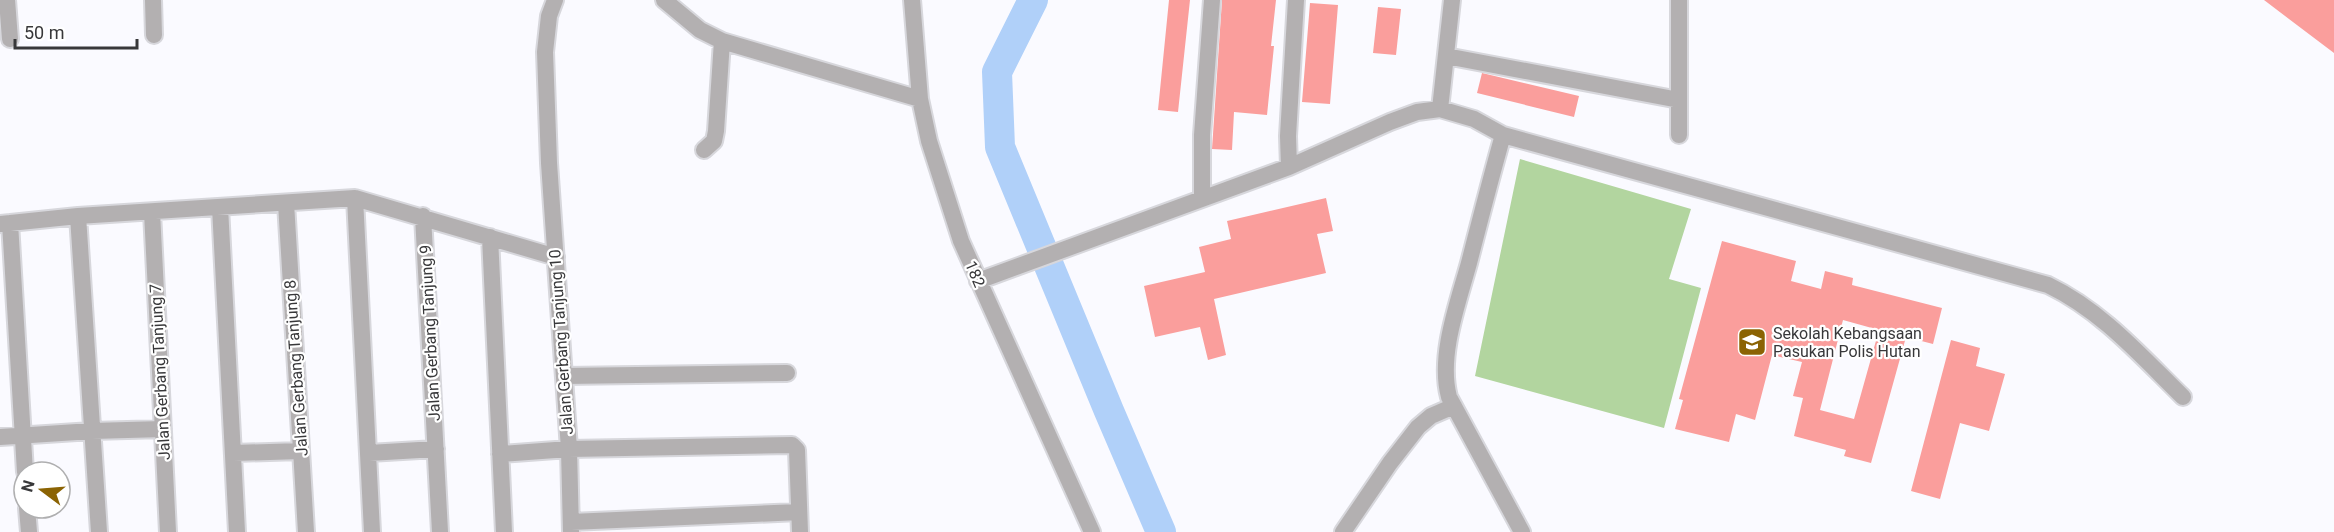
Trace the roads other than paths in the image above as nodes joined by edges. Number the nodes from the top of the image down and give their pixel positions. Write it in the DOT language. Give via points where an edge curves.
graph roads {
  1 [pos="7,0"];
  2 [pos="153,0"];
  3 [pos="555,0"];
  4 [pos="664,0"];
  5 [pos="912,0"];
  6 [pos="1212,0"];
  7 [pos="1296,0"];
  8 [pos="1452,0"];
  9 [pos="1679,0"];
  10 [pos="154,35"];
  11 [pos="10,39"];
  12 [pos="722,41"];
  13 [pos="1446,56"];
  14 [pos="920,99"];
  15 [pos="1679,100"];
  16 [pos="1440,110"];
  17 [pos="1503,135"];
  18 [pos="1679,135"];
  19 [pos="704,150"];
  20 [pos="1289,166"];
  21 [pos="1202,197"];
  22 [pos="355,198"];
  23 [pos="286,203"];
  24 [pos="220,207"];
  25 [pos="152,212"];
  26 [pos="78,216"];
  27 [pos="423,216"];
  28 [pos="5,224"];
  29 [pos="490,237"];
  30 [pos="556,257"];
  31 [pos="978,281"];
  32 [pos="787,372"];
  33 [pos="564,376"];
  34 [pos="2183,397"];
  35 [pos="1454,406"];
  36 [pos="163,429"];
  37 [pos="92,431"];
  38 [pos="24,435"];
  39 [pos="0,437"];
  40 [pos="436,449"];
  41 [pos="568,450"];
  42 [pos="301,451"];
  43 [pos="234,453"];
  44 [pos="369,453"];
  45 [pos="500,454"];
  46 [pos="25,460"];
  47 [pos="799,512"];
  48 [pos="571,527"];
  49 [pos="99,532"];
  50 [pos="168,532"];
  51 [pos="237,532"];
  52 [pos="306,532"];
  53 [pos="372,532"];
  54 [pos="440,532"];
  55 [pos="504,532"];
  56 [pos="800,532"];
  57 [pos="1092,532"];
  58 [pos="1343,532"];
  59 [pos="1522,532"];
  1 -- 11 [label="street"];
  2 -- 10 [label="street"];
  3 -- 30 [label="street, Jalan Gerbang Tanjung 10" via="545,52"];
  4 -- 12 [label="street" via="700,30"];
  5 -- 14 [label="street, 182"];
  6 -- 21 [label="street" via="1202,135"];
  7 -- 20 [label="street"];
  8 -- 13 [label="street"];
  9 -- 15 [label="street"];
  12 -- 14 [label="street"];
  12 -- 19 [label="street" via="716,131 714,141"];
  13 -- 15 [label="street"];
  13 -- 16 [label="street"];
  14 -- 31 [label="street, 182" via="929,141"];
  15 -- 18 [label="street"];
  16 -- 17 [label="street" via="1474,119"];
  16 -- 20 [label="street" via="1390,122"];
  17 -- 34 [label="street" via="2048,285 2100,316"];
  17 -- 35 [label="street" via="1446,364 1445,381"];
  20 -- 21 [label="street"];
  21 -- 31 [label="street"];
  22 -- 23 [label="street"];
  22 -- 27 [label="street"];
  22 -- 44 [label="street"];
  23 -- 24 [label="street"];
  23 -- 42 [label="street, Jalan Gerbang Tanjung 8"];
  24 -- 25 [label="street"];
  24 -- 43 [label="street"];
  25 -- 26 [label="street"];
  25 -- 36 [label="street, Jalan Gerbang Tanjung 7"];
  26 -- 28 [label="street"];
  26 -- 37 [label="street"];
  27 -- 29 [label="street"];
  27 -- 40 [label="street, Jalan Gerbang Tanjung 9"];
  28 -- 38 [label="street"];
  29 -- 30 [label="street"];
  29 -- 45 [label="street"];
  30 -- 33 [label="street, Jalan Gerbang Tanjung 10"];
  31 -- 57 [label="street, 182"];
  32 -- 33 [label="street"];
  33 -- 41 [label="street, Jalan Gerbang Tanjung 10"];
  35 -- 58 [label="street" via="1418,427"];
  35 -- 59 [label="street"];
  36 -- 37 [label="street"];
  36 -- 50 [label="street, Jalan Gerbang Tanjung 7"];
  37 -- 38 [label="street"];
  37 -- 49 [label="street"];
  38 -- 39 [label="street"];
  38 -- 46 [label="street"];
  40 -- 44 [label="street"];
  40 -- 54 [label="street, Jalan Gerbang Tanjung 9"];
  41 -- 45 [label="street"];
  41 -- 47 [label="street" via="792,445 797,450"];
  41 -- 48 [label="street, Jalan Gerbang Tanjung 10"];
  42 -- 43 [label="street"];
  42 -- 52 [label="street, Jalan Gerbang Tanjung 8"];
  43 -- 51 [label="street"];
  44 -- 53 [label="street"];
  45 -- 55 [label="street"];
  47 -- 48 [label="street, Jalan Gerbang Tanjung 10"];
  47 -- 56 [label="street"];
}
